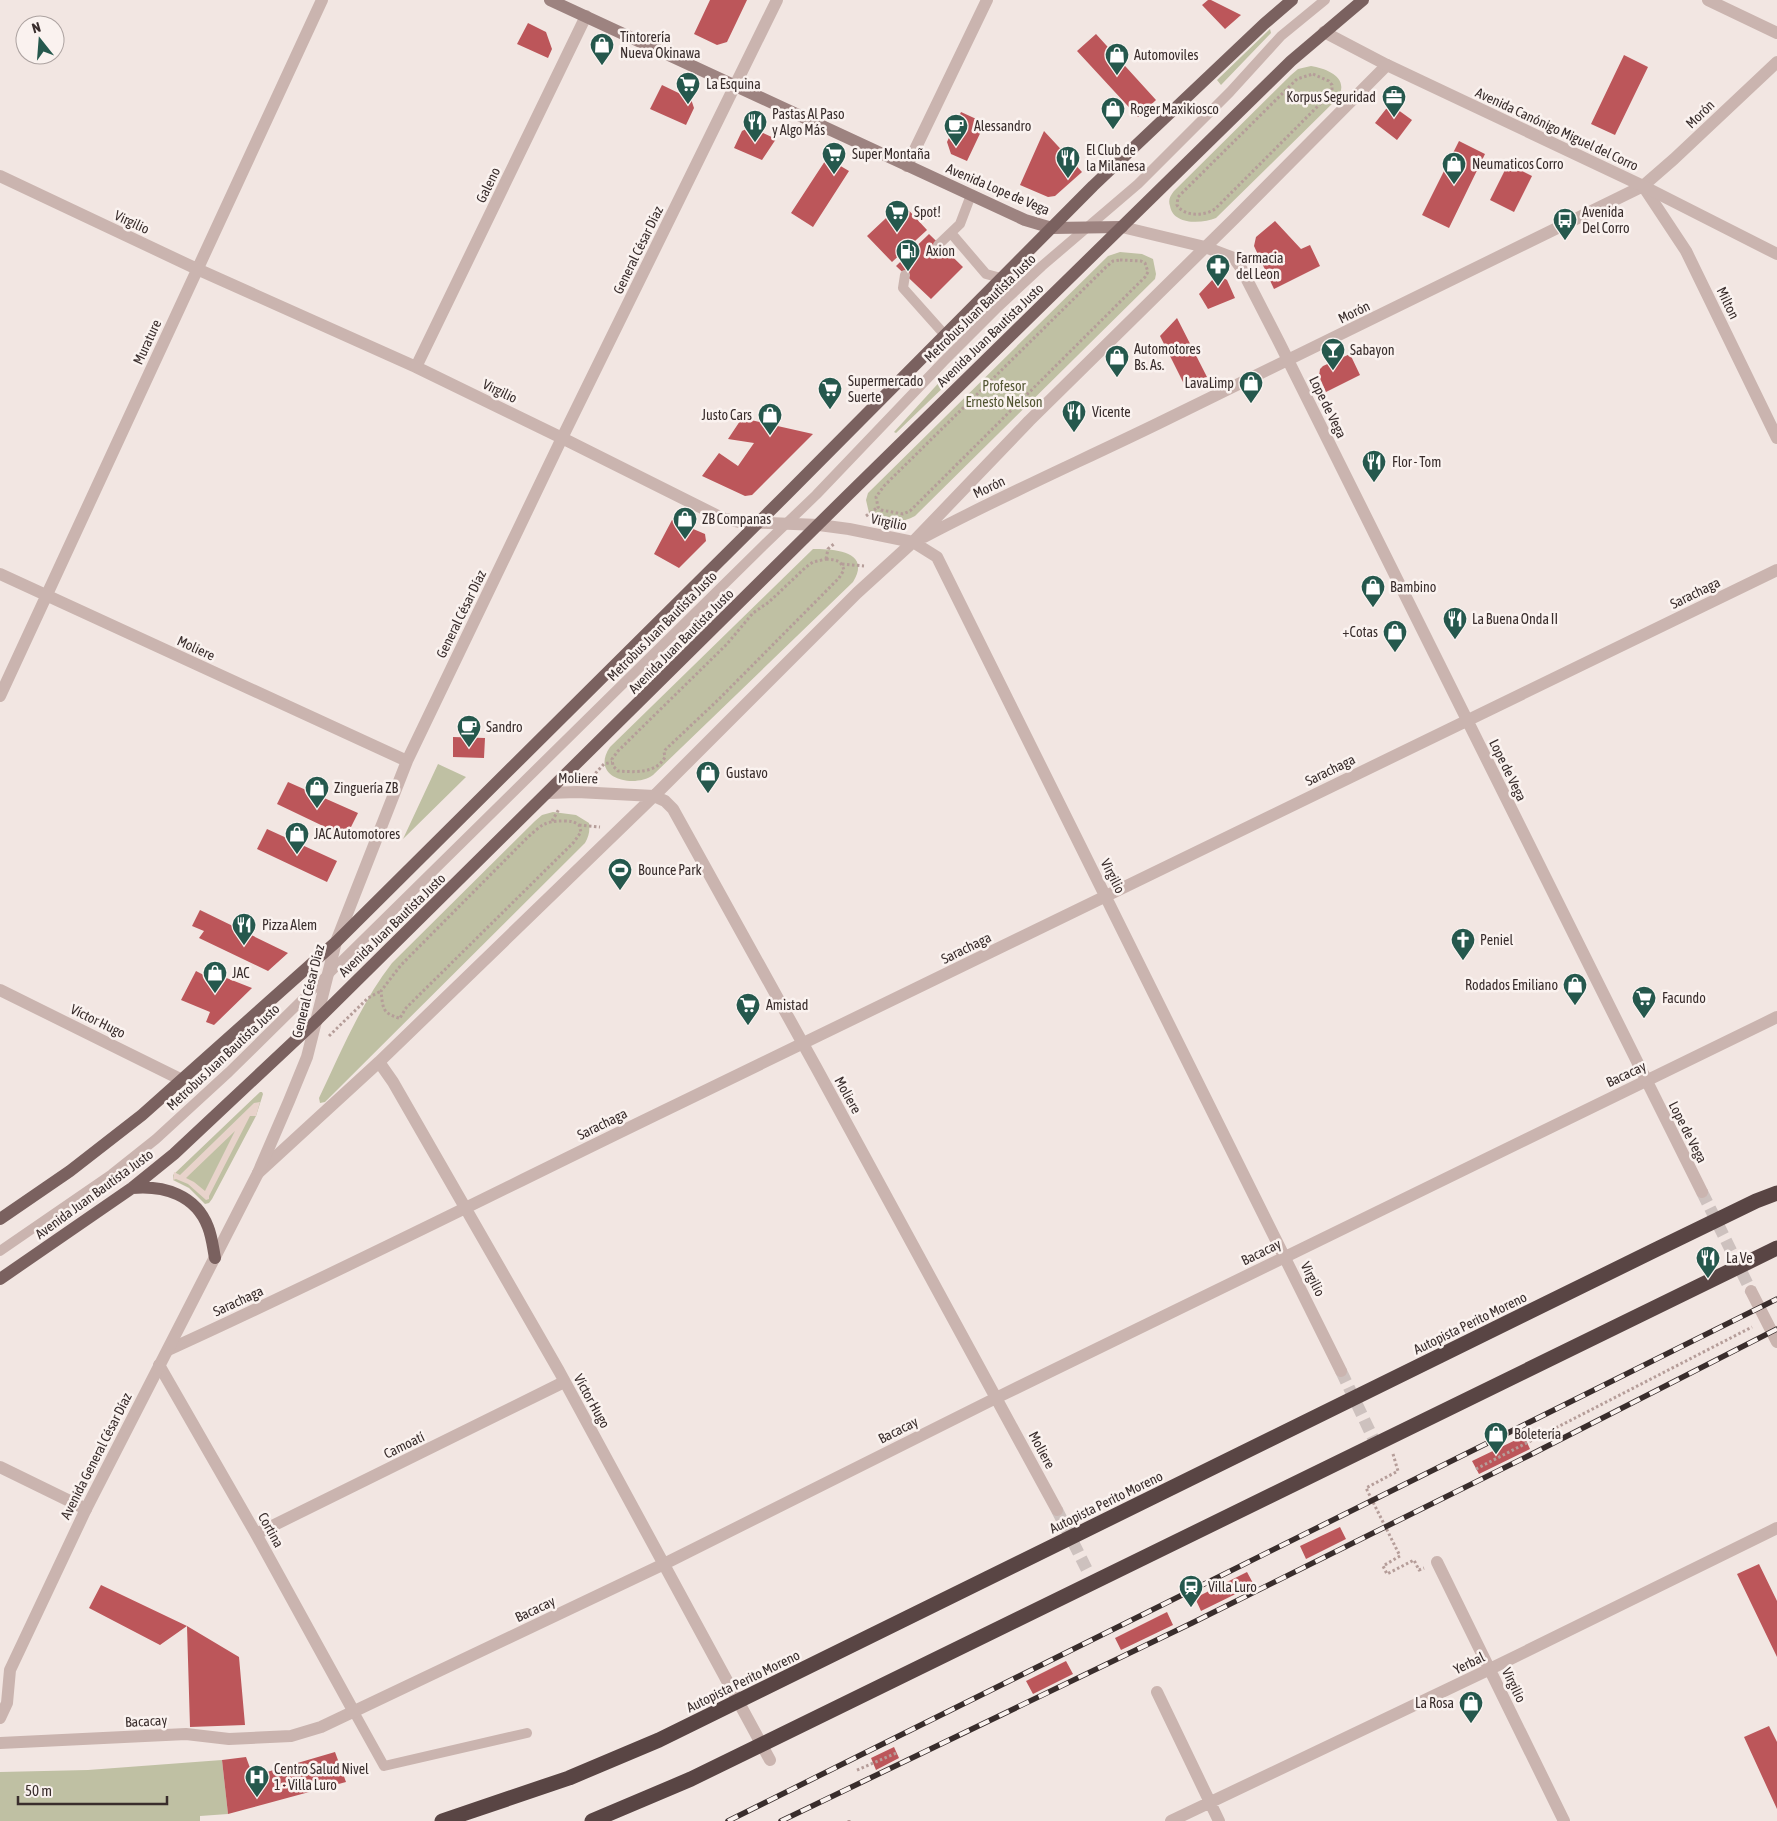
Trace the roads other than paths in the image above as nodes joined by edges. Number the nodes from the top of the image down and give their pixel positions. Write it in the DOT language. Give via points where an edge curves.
graph roads {
  1 [pos="322,0"];
  2 [pos="550,0"];
  3 [pos="776,0"];
  4 [pos="987,0"];
  5 [pos="1292,0"];
  6 [pos="1325,0"];
  7 [pos="1362,0"];
  8 [pos="1708,0"];
  9 [pos="586,16"];
  10 [pos="1324,32"];
  11 [pos="1777,34"];
  12 [pos="1777,62"];
  13 [pos="1387,65"];
  14 [pos="735,86"];
  15 [pos="907,166"];
  16 [pos="0,176"];
  17 [pos="1642,186"];
  18 [pos="971,195"];
  19 [pos="1086,227"];
  20 [pos="1122,227"];
  21 [pos="1052,228"];
  22 [pos="951,233"];
  23 [pos="938,245"];
  24 [pos="1205,247"];
  25 [pos="1777,254"];
  26 [pos="197,269"];
  27 [pos="905,276"];
  28 [pos="1001,278"];
  29 [pos="944,334"];
  30 [pos="1288,360"];
  31 [pos="416,368"];
  32 [pos="562,438"];
  33 [pos="1777,438"];
  34 [pos="757,523"];
  35 [pos="786,524"];
  36 [pos="819,525"];
  37 [pos="913,542"];
  38 [pos="1777,570"];
  39 [pos="0,574"];
  40 [pos="46,596"];
  41 [pos="0,696"];
  42 [pos="1467,721"];
  43 [pos="407,761"];
  44 [pos="548,793"];
  45 [pos="654,796"];
  46 [pos="1106,896"];
  47 [pos="336,942"];
  48 [pos="327,977"];
  49 [pos="0,990"];
  50 [pos="1777,1017"];
  51 [pos="318,1019"];
  52 [pos="803,1044"];
  53 [pos="379,1062"];
  54 [pos="182,1080"];
  55 [pos="1646,1081"];
  56 [pos="258,1173"];
  57 [pos="132,1188"];
  58 [pos="1702,1192"];
  59 [pos="1777,1193"];
  60 [pos="464,1208"];
  61 [pos="0,1219"];
  62 [pos="1777,1248"];
  63 [pos="0,1250"];
  64 [pos="1285,1257"];
  65 [pos="215,1258"];
  66 [pos="0,1279"];
  67 [pos="1751,1291"];
  68 [pos="1777,1342"];
  69 [pos="168,1350"];
  70 [pos="159,1365"];
  71 [pos="1341,1371"];
  72 [pos="564,1382"];
  73 [pos="996,1398"];
  74 [pos="0,1467"];
  75 [pos="86,1509"];
  76 [pos="1057,1510"];
  77 [pos="1777,1528"];
  78 [pos="256,1534"];
  79 [pos="1437,1562"];
  80 [pos="664,1564"];
  81 [pos="1490,1669"];
  82 [pos="5,1674"];
  83 [pos="1156,1692"];
  84 [pos="354,1712"];
  85 [pos="0,1718"];
  86 [pos="527,1733"];
  87 [pos="0,1743"];
  88 [pos="770,1760"];
  89 [pos="1210,1802"];
  90 [pos="442,1821"];
  91 [pos="592,1821"];
  92 [pos="1172,1821"];
  93 [pos="1219,1821"];
  94 [pos="1564,1821"];
  1 -- 26 [label="street, Murature"];
  2 -- 9 [label="main road, Avenida Lope de Vega"];
  3 -- 14 [label="street, General César Díaz"];
  4 -- 15 [label="street"];
  5 -- 21 [label="main road, Avenida Juan Bautista Justo"];
  6 -- 19 [label="lane, Metrobus Juan Bautista Justo" via="1281,36 1138,184"];
  7 -- 10 [label="main road, Avenida Juan Bautista Justo"];
  8 -- 11 [label="street"];
  9 -- 14 [label="main road, Avenida Lope de Vega"];
  9 -- 31 [label="street, Galeno"];
  10 -- 13 [label="street, Avenida Canónigo Miguel del Corro"];
  10 -- 20 [label="main road, Avenida Juan Bautista Justo"];
  12 -- 17 [label="street, Morón"];
  13 -- 17 [label="street, Avenida Canónigo Miguel del Corro"];
  13 -- 24 [label="street"];
  14 -- 15 [label="main road, Avenida Lope de Vega"];
  14 -- 32 [label="street, General César Díaz"];
  15 -- 18 [label="main road, Avenida Lope de Vega"];
  16 -- 26 [label="street, Virgilio"];
  17 -- 25 [label="street, Avenida Canónigo Miguel del Corro"];
  17 -- 30 [label="street, Morón"];
  17 -- 33 [label="street, Milton" via="1686,250"];
  18 -- 21 [label="main road, Avenida Lope de Vega" via="1025,220"];
  18 -- 22 [label="lane" via="960,224"];
  19 -- 20 [label="main road, Avenida Lope de Vega"];
  19 -- 21 [label="main road, Avenida Lope de Vega"];
  19 -- 35 [label="lane, Metrobus Juan Bautista Justo" via="944,361"];
  20 -- 24 [label="street, Avenida Lope de Vega"];
  20 -- 36 [label="main road, Avenida Juan Bautista Justo"];
  21 -- 28 [label="main road, Avenida Juan Bautista Justo"];
  22 -- 23 [label="lane"];
  22 -- 28 [label="lane" via="986,274"];
  24 -- 30 [label="street, Avenida Lope de Vega" via="1234,258"];
  24 -- 37 [label="street" via="1029,421"];
  26 -- 31 [label="street, Virgilio"];
  26 -- 40 [label="street, Murature"];
  27 -- 29 [label="lane" via="903,288"];
  28 -- 29 [label="main road, Avenida Juan Bautista Justo"];
  29 -- 34 [label="main road, Avenida Juan Bautista Justo"];
  30 -- 37 [label="street, Morón"];
  30 -- 42 [label="street, Lope de Vega"];
  31 -- 32 [label="street, Virgilio"];
  32 -- 34 [label="street, Virgilio" via="722,518"];
  32 -- 43 [label="street, General César Díaz"];
  34 -- 35 [label="street, Virgilio"];
  34 -- 47 [label="main road, Avenida Juan Bautista Justo"];
  35 -- 36 [label="street, Virgilio"];
  35 -- 48 [label="lane, Metrobus Juan Bautista Justo"];
  36 -- 37 [label="street, Virgilio"];
  36 -- 44 [label="main road, Avenida Juan Bautista Justo"];
  37 -- 45 [label="street" via="857,592"];
  37 -- 46 [label="street, Virgilio" via="938,557"];
  38 -- 42 [label="street, Sarachaga"];
  39 -- 40 [label="street, Moliere"];
  40 -- 41 [label="street, Murature"];
  40 -- 43 [label="street, Moliere"];
  42 -- 46 [label="street, Sarachaga"];
  42 -- 55 [label="street, Lope de Vega"];
  43 -- 47 [label="street, General César Díaz"];
  44 -- 45 [label="street, Moliere"];
  44 -- 51 [label="main road, Avenida Juan Bautista Justo"];
  45 -- 52 [label="street, Moliere" via="673,809"];
  45 -- 53 [label="street"];
  46 -- 52 [label="street, Sarachaga"];
  46 -- 64 [label="street, Virgilio"];
  47 -- 48 [label="street, General César Díaz"];
  47 -- 54 [label="main road, Avenida Juan Bautista Justo"];
  48 -- 51 [label="street, General César Díaz"];
  48 -- 63 [label="lane, Metrobus Juan Bautista Justo" via="156,1139 112,1174"];
  49 -- 54 [label="street, Víctor Hugo"];
  50 -- 55 [label="street, Bacacay"];
  51 -- 56 [label="street, General César Díaz" via="303,1066"];
  51 -- 57 [label="main road, Avenida Juan Bautista Justo" via="178,1150"];
  52 -- 60 [label="street, Sarachaga"];
  52 -- 73 [label="street, Moliere"];
  53 -- 56 [label="street"];
  53 -- 60 [label="street, Víctor Hugo"];
  54 -- 61 [label="main road, Avenida Juan Bautista Justo" via="70,1171"];
  55 -- 58 [label="street, Lope de Vega"];
  55 -- 64 [label="street, Bacacay"];
  56 -- 65 [label="street, General César Díaz"];
  57 -- 65 [label="main road" via="160,1188 184,1197 202,1216"];
  57 -- 66 [label="main road, Avenida Juan Bautista Justo"];
  59 -- 90 [label="highway, Autopista Perito Moreno" via="659,1740 569,1778"];
  60 -- 69 [label="street, Sarachaga"];
  60 -- 72 [label="street, Víctor Hugo"];
  62 -- 91 [label="highway" via="691,1779"];
  64 -- 71 [label="street, Virgilio"];
  64 -- 73 [label="street, Bacacay"];
  65 -- 69 [label="street, Avenida General César Díaz"];
  67 -- 68 [label="street"];
  69 -- 70 [label="street, Avenida General César Díaz"];
  70 -- 75 [label="street, Avenida General César Díaz"];
  70 -- 78 [label="street, Cortina"];
  72 -- 78 [label="street, Camoatí"];
  72 -- 80 [label="street, Víctor Hugo"];
  73 -- 76 [label="street, Moliere"];
  73 -- 80 [label="street, Bacacay"];
  74 -- 75 [label="street"];
  75 -- 82 [label="street, Avenida General César Díaz"];
  77 -- 81 [label="street, Yerbal"];
  78 -- 84 [label="street, Cortina"];
  79 -- 81 [label="street, Virgilio"];
  80 -- 84 [label="street, Bacacay"];
  80 -- 88 [label="street, Víctor Hugo"];
  81 -- 89 [label="street, Yerbal"];
  81 -- 94 [label="street, Virgilio"];
  82 -- 85 [label="street, Avenida General César Díaz" via="6,1703"];
  83 -- 89 [label="street"];
  84 -- 86 [label="lane" via="384,1766"];
  84 -- 87 [label="street, Bacacay" via="321,1728 291,1736 230,1739 186,1734"];
  89 -- 92 [label="street, Yerbal"];
  89 -- 93 [label="street"];
}
